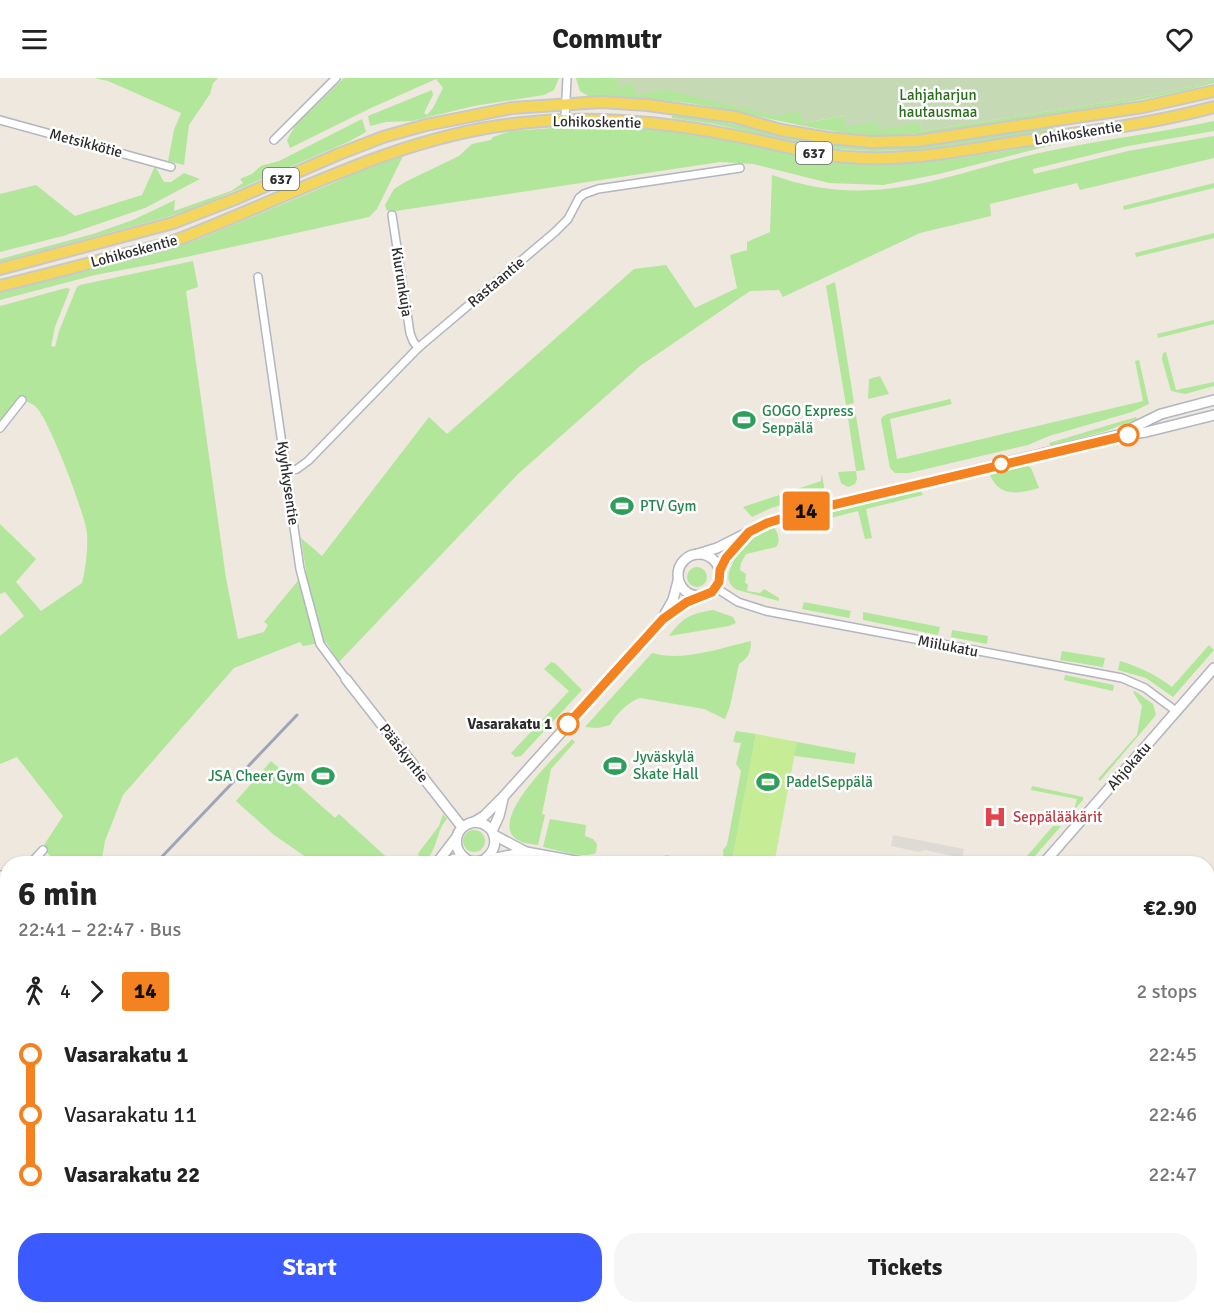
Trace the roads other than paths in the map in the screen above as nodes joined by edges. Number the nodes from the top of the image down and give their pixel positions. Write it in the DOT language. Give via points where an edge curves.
graph roads {
  1 [pos="336,78"];
  2 [pos="567,78"];
  3 [pos="1214,91"];
  4 [pos="565,103"];
  5 [pos="1214,106"];
  6 [pos="565,119"];
  7 [pos="0,120"];
  8 [pos="273,140"];
  9 [pos="171,167"];
  10 [pos="740,168"];
  11 [pos="392,215"];
  12 [pos="0,269"];
  13 [pos="258,277"];
  14 [pos="0,286"];
  15 [pos="418,348"];
  16 [pos="22,400"];
  17 [pos="1214,400"];
  18 [pos="1214,415"];
  19 [pos="0,428"];
  20 [pos="1115,436"];
  21 [pos="286,472"];
  22 [pos="749,532"];
  23 [pos="698,554"];
  24 [pos="720,570"];
  25 [pos="678,581"];
  26 [pos="716,588"];
  27 [pos="699,596"];
  28 [pos="663,619"];
  29 [pos="1214,668"];
  30 [pos="346,679"];
  31 [pos="1176,711"];
  32 [pos="503,797"];
  33 [pos="474,822"];
  34 [pos="462,827"];
  35 [pos="493,833"];
  36 [pos="456,838"];
  37 [pos="43,850"];
  38 [pos="526,852"];
  39 [pos="37,856"];
  40 [pos="442,856"];
  41 [pos="463,856"];
  42 [pos="488,856"];
  43 [pos="503,856"];
  44 [pos="548,856"];
  45 [pos="1050,856"];
  1 -- 8 [label="street"];
  2 -- 4 [label="street"];
  3 -- 4 [label="main road, Lohikoskentie / 637" via="1143,107 917,141 872,142 804,135 735,117 682,109"];
  4 -- 6 [label="street"];
  4 -- 12 [label="main road, Lohikoskentie / 637" via="471,115 383,137 172,223"];
  5 -- 6 [label="main road, Lohikoskentie / 637" via="1100,130 919,157 873,159 810,153 690,127"];
  6 -- 14 [label="main road, Lohikoskentie / 637" via="491,127 415,144 340,171 178,240"];
  7 -- 9 [label="street, Metsikkötie"];
  10 -- 15 [label="street, Rastaantie" via="584,194 555,232"];
  11 -- 15 [label="street, Kiurunkuja" via="410,333"];
  13 -- 21 [label="street, Kyyhkysentie"];
  15 -- 21 [label="street, Rastaantie" via="308,461"];
  16 -- 19 [label="street"];
  17 -- 20 [label="street" via="1161,414"];
  18 -- 20 [label="street"];
  20 -- 22 [label="street" via="803,512"];
  21 -- 30 [label="street, Kyyhkysentie" via="311,616 320,644"];
  22 -- 23 [label="street"];
  22 -- 24 [label="street"];
  23 -- 24 [label="street" via="715,561"];
  23 -- 25 [label="street" via="680,564"];
  24 -- 26 [label="street"];
  25 -- 27 [label="street" via="683,591"];
  25 -- 28 [label="street"];
  26 -- 27 [label="street"];
  26 -- 31 [label="street, Miilukatu" via="738,602 766,612 1122,678 1145,688"];
  27 -- 28 [label="street"];
  28 -- 32 [label="street"];
  29 -- 31 [label="street, Ahjokatu"];
  30 -- 34 [label="street, Pääskyntie"];
  31 -- 45 [label="street, Ahjokatu"];
  32 -- 33 [label="street"];
  32 -- 35 [label="street"];
  33 -- 34 [label="street"];
  33 -- 35 [label="street" via="484,824"];
  34 -- 36 [label="street"];
  35 -- 38 [label="street"];
  35 -- 42 [label="street" via="494,849"];
  36 -- 40 [label="street"];
  36 -- 41 [label="street"];
  37 -- 39 [label="street"];
  38 -- 43 [label="street"];
  38 -- 44 [label="street"];
}
